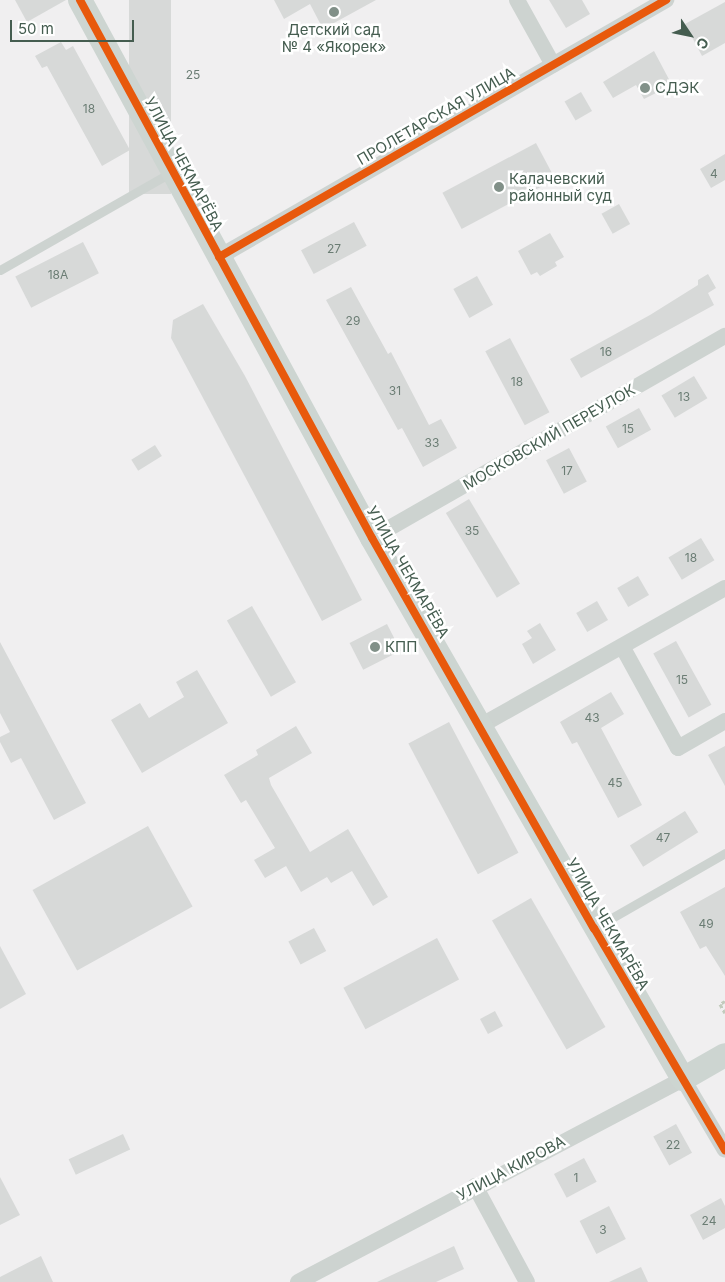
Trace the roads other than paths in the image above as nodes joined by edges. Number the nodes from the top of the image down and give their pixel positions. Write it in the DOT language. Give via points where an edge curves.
graph roads {
  1 [pos="80,0"];
  2 [pos="516,0"];
  3 [pos="666,0"];
  4 [pos="554,65"];
  5 [pos="173,172"];
  6 [pos="219,257"];
  7 [pos="0,270"];
  8 [pos="725,336"];
  9 [pos="372,538"];
  10 [pos="725,588"];
  11 [pos="624,648"];
  12 [pos="725,721"];
  13 [pos="480,726"];
  14 [pos="725,853"];
  15 [pos="594,928"];
  16 [pos="725,1055"];
  17 [pos="683,1079"];
  18 [pos="725,1150"];
  19 [pos="475,1186"];
  20 [pos="298,1282"];
  21 [pos="527,1282"];
  1 -- 5 [label="street, УЛИЦА ЧЕКМАРЁВА"];
  2 -- 4 [label="street"];
  3 -- 4 [label="street, ПРОЛЕТАРСКАЯ УЛИЦА"];
  4 -- 6 [label="street, ПРОЛЕТАРСКАЯ УЛИЦА"];
  5 -- 6 [label="street, УЛИЦА ЧЕКМАРЁВА"];
  5 -- 7 [label="lane"];
  6 -- 9 [label="street, УЛИЦА ЧЕКМАРЁВА"];
  8 -- 9 [label="street, МОСКОВСКИЙ ПЕРЕУЛОК"];
  9 -- 13 [label="street, УЛИЦА ЧЕКМАРЁВА"];
  10 -- 11 [label="street"];
  11 -- 12 [label="street" via="678,748"];
  11 -- 13 [label="street"];
  13 -- 15 [label="street, УЛИЦА ЧЕКМАРЁВА"];
  14 -- 15 [label="lane"];
  15 -- 17 [label="street, УЛИЦА ЧЕКМАРЁВА"];
  16 -- 17 [label="street, УЛИЦА КИРОВА"];
  17 -- 18 [label="street, УЛИЦА ЧЕКМАРЁВА"];
  17 -- 19 [label="street, УЛИЦА КИРОВА"];
  19 -- 20 [label="street, УЛИЦА КИРОВА"];
  19 -- 21 [label="street"];
}
